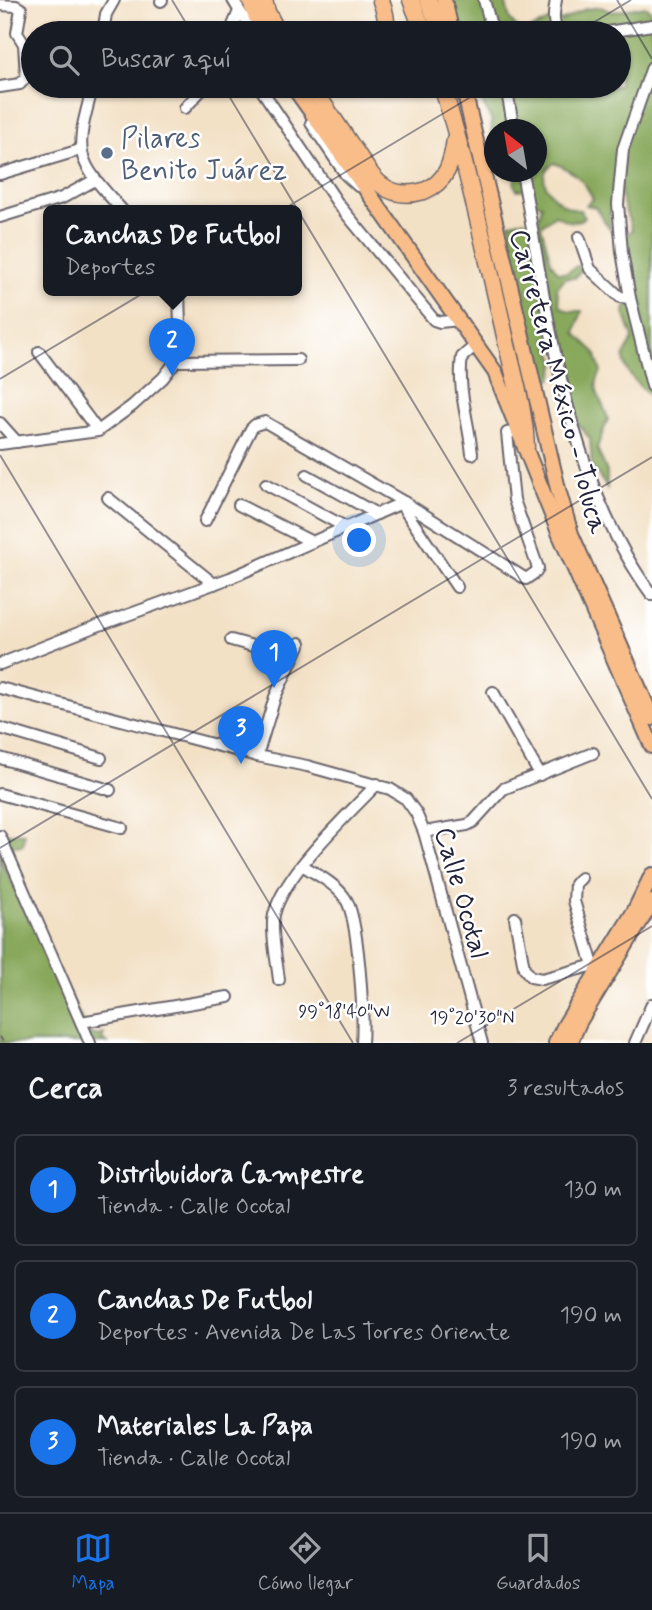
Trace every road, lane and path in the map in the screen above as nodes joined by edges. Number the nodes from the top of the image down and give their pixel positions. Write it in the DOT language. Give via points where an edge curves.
graph roads {
  1 [pos="114,0"];
  2 [pos="233,0"];
  3 [pos="264,0"];
  4 [pos="411,0"];
  5 [pos="428,0"];
  6 [pos="444,0"];
  7 [pos="484,0"];
  8 [pos="556,0"];
  9 [pos="381,2"];
  10 [pos="0,5"];
  11 [pos="244,5"];
  12 [pos="106,21"];
  13 [pos="236,21"];
  14 [pos="254,21"];
  15 [pos="272,21"];
  16 [pos="385,21"];
  17 [pos="419,21"];
  18 [pos="437,21"];
  19 [pos="449,21"];
  20 [pos="490,21"];
  21 [pos="553,21"];
  22 [pos="652,25"];
  23 [pos="631,28"];
  24 [pos="21,39"];
  25 [pos="652,66"];
  26 [pos="21,82"];
  27 [pos="0,87"];
  28 [pos="90,98"];
  29 [pos="194,98"];
  30 [pos="267,98"];
  31 [pos="295,98"];
  32 [pos="301,98"];
  33 [pos="318,98"];
  34 [pos="446,98"];
  35 [pos="466,98"];
  36 [pos="508,98"];
  37 [pos="185,108"];
  38 [pos="512,119"];
  39 [pos="456,130"];
  40 [pos="80,150"];
  41 [pos="0,174"];
  42 [pos="95,180"];
  43 [pos="524,182"];
  44 [pos="369,195"];
  45 [pos="118,205"];
  46 [pos="0,217"];
  47 [pos="579,237"];
  48 [pos="179,296"];
  49 [pos="630,298"];
  50 [pos="459,320"];
  51 [pos="477,344"];
  52 [pos="39,352"];
  53 [pos="298,360"];
  54 [pos="176,361"];
  55 [pos="652,386"];
  56 [pos="0,423"];
  57 [pos="99,430"];
  58 [pos="519,430"];
  59 [pos="17,442"];
  60 [pos="0,444"];
  61 [pos="526,448"];
  62 [pos="472,454"];
  63 [pos="307,475"];
  64 [pos="266,484"];
  65 [pos="108,498"];
  66 [pos="402,503"];
  67 [pos="239,505"];
  68 [pos="377,514"];
  69 [pos="205,521"];
  70 [pos="346,528"];
  71 [pos="312,542"];
  72 [pos="214,584"];
  73 [pos="457,587"];
  74 [pos="652,595"];
  75 [pos="231,640"];
  76 [pos="300,643"];
  77 [pos="293,657"];
  78 [pos="0,664"];
  79 [pos="0,688"];
  80 [pos="493,692"];
  81 [pos="652,718"];
  82 [pos="0,728"];
  83 [pos="652,746"];
  84 [pos="593,753"];
  85 [pos="257,756"];
  86 [pos="0,758"];
  87 [pos="101,758"];
  88 [pos="540,775"];
  89 [pos="377,784"];
  90 [pos="110,790"];
  91 [pos="0,794"];
  92 [pos="122,828"];
  93 [pos="424,832"];
  94 [pos="0,836"];
  95 [pos="302,865"];
  96 [pos="652,875"];
  97 [pos="581,878"];
  98 [pos="652,902"];
  99 [pos="515,918"];
  100 [pos="597,964"];
  101 [pos="279,980"];
  102 [pos="228,997"];
  103 [pos="651,1011"];
  104 [pos="81,1022"];
  105 [pos="0,1037"];
  106 [pos="4,1043"];
  107 [pos="90,1043"];
  108 [pos="362,1043"];
  109 [pos="482,1043"];
  110 [pos="556,1043"];
  111 [pos="570,1043"];
  112 [pos="635,1043"];
  1 -- 12 [label="street"];
  2 -- 11 [label="street"];
  3 -- 15 [label="highway"];
  4 -- 17 [label="highway"];
  5 -- 18 [label="highway"];
  6 -- 19 [label="main road"];
  7 -- 20 [label="street"];
  8 -- 21 [label="street"];
  9 -- 16 [label="highway"];
  10 -- 24 [label="street" via="21,9 17,33"];
  11 -- 13 [label="street"];
  11 -- 14 [label="main road"];
  22 -- 23 [label="street"];
  25 -- 49 [label="street" via="623,149 618,204"];
  26 -- 27 [label="street"];
  28 -- 40 [label="street"];
  29 -- 37 [label="street"];
  30 -- 50 [label="street" via="339,205 434,320"];
  31 -- 44 [label="street" via="346,175"];
  32 -- 44 [label="main road, Carretera México - Toluca"];
  33 -- 39 [label="highway" via="368,170 383,186 400,193 414,194 444,178 453,159"];
  34 -- 39 [label="highway"];
  35 -- 81 [label="main road, Carretera México - Toluca" via="571,534"];
  36 -- 38 [label="street"];
  39 -- 61 [label="highway"];
  40 -- 41 [label="street"];
  40 -- 42 [label="street"];
  42 -- 45 [label="street"];
  42 -- 46 [label="street" via="62,198"];
  43 -- 74 [label="street" via="573,421 600,505"];
  44 -- 50 [label="main road, Carretera México - Toluca"];
  47 -- 49 [label="street" via="590,270 620,297"];
  48 -- 54 [label="street"];
  49 -- 55 [label="street"];
  50 -- 51 [label="main road, Carretera México - Toluca"];
  51 -- 58 [label="main road, Carretera México - Toluca" via="495,372"];
  51 -- 62 [label="street" via="462,357 460,374"];
  52 -- 57 [label="street"];
  53 -- 54 [label="street"];
  54 -- 57 [label="street" via="156,385"];
  56 -- 59 [label="street"];
  57 -- 59 [label="street"];
  58 -- 61 [label="main road, Carretera México - Toluca"];
  58 -- 66 [label="street" via="507,433 514,500 538,568 533,575 523,578"];
  59 -- 60 [label="street"];
  61 -- 83 [label="main road, Carretera México - Toluca"];
  63 -- 68 [label="street"];
  64 -- 70 [label="street"];
  65 -- 72 [label="street"];
  66 -- 68 [label="street"];
  66 -- 69 [label="street" via="265,422 251,429"];
  66 -- 73 [label="street"];
  67 -- 71 [label="street"];
  68 -- 70 [label="street"];
  70 -- 71 [label="street"];
  71 -- 72 [label="street"];
  72 -- 78 [label="street"];
  75 -- 77 [label="street"];
  76 -- 77 [label="street"];
  77 -- 85 [label="street"];
  79 -- 85 [label="street, Calle Ocotal"];
  80 -- 88 [label="street"];
  82 -- 87 [label="street"];
  84 -- 88 [label="street"];
  85 -- 89 [label="street, Calle Ocotal"];
  86 -- 90 [label="street"];
  88 -- 93 [label="street" via="503,789 467,825"];
  89 -- 93 [label="street, Calle Ocotal" via="406,799"];
  89 -- 95 [label="street"];
  91 -- 92 [label="street"];
  93 -- 109 [label="street, Calle Ocotal"];
  94 -- 104 [label="street"];
  95 -- 101 [label="street" via="274,915"];
  95 -- 108 [label="street" via="342,894 350,906"];
  96 -- 100 [label="main road" via="634,912"];
  97 -- 100 [label="street" via="575,884 574,901"];
  98 -- 111 [label="main road"];
  99 -- 100 [label="street" via="524,968 531,977 542,979"];
  100 -- 110 [label="main road"];
  102 -- 104 [label="street"];
  103 -- 112 [label="street"];
  104 -- 107 [label="street"];
  105 -- 106 [label="path"];
}
